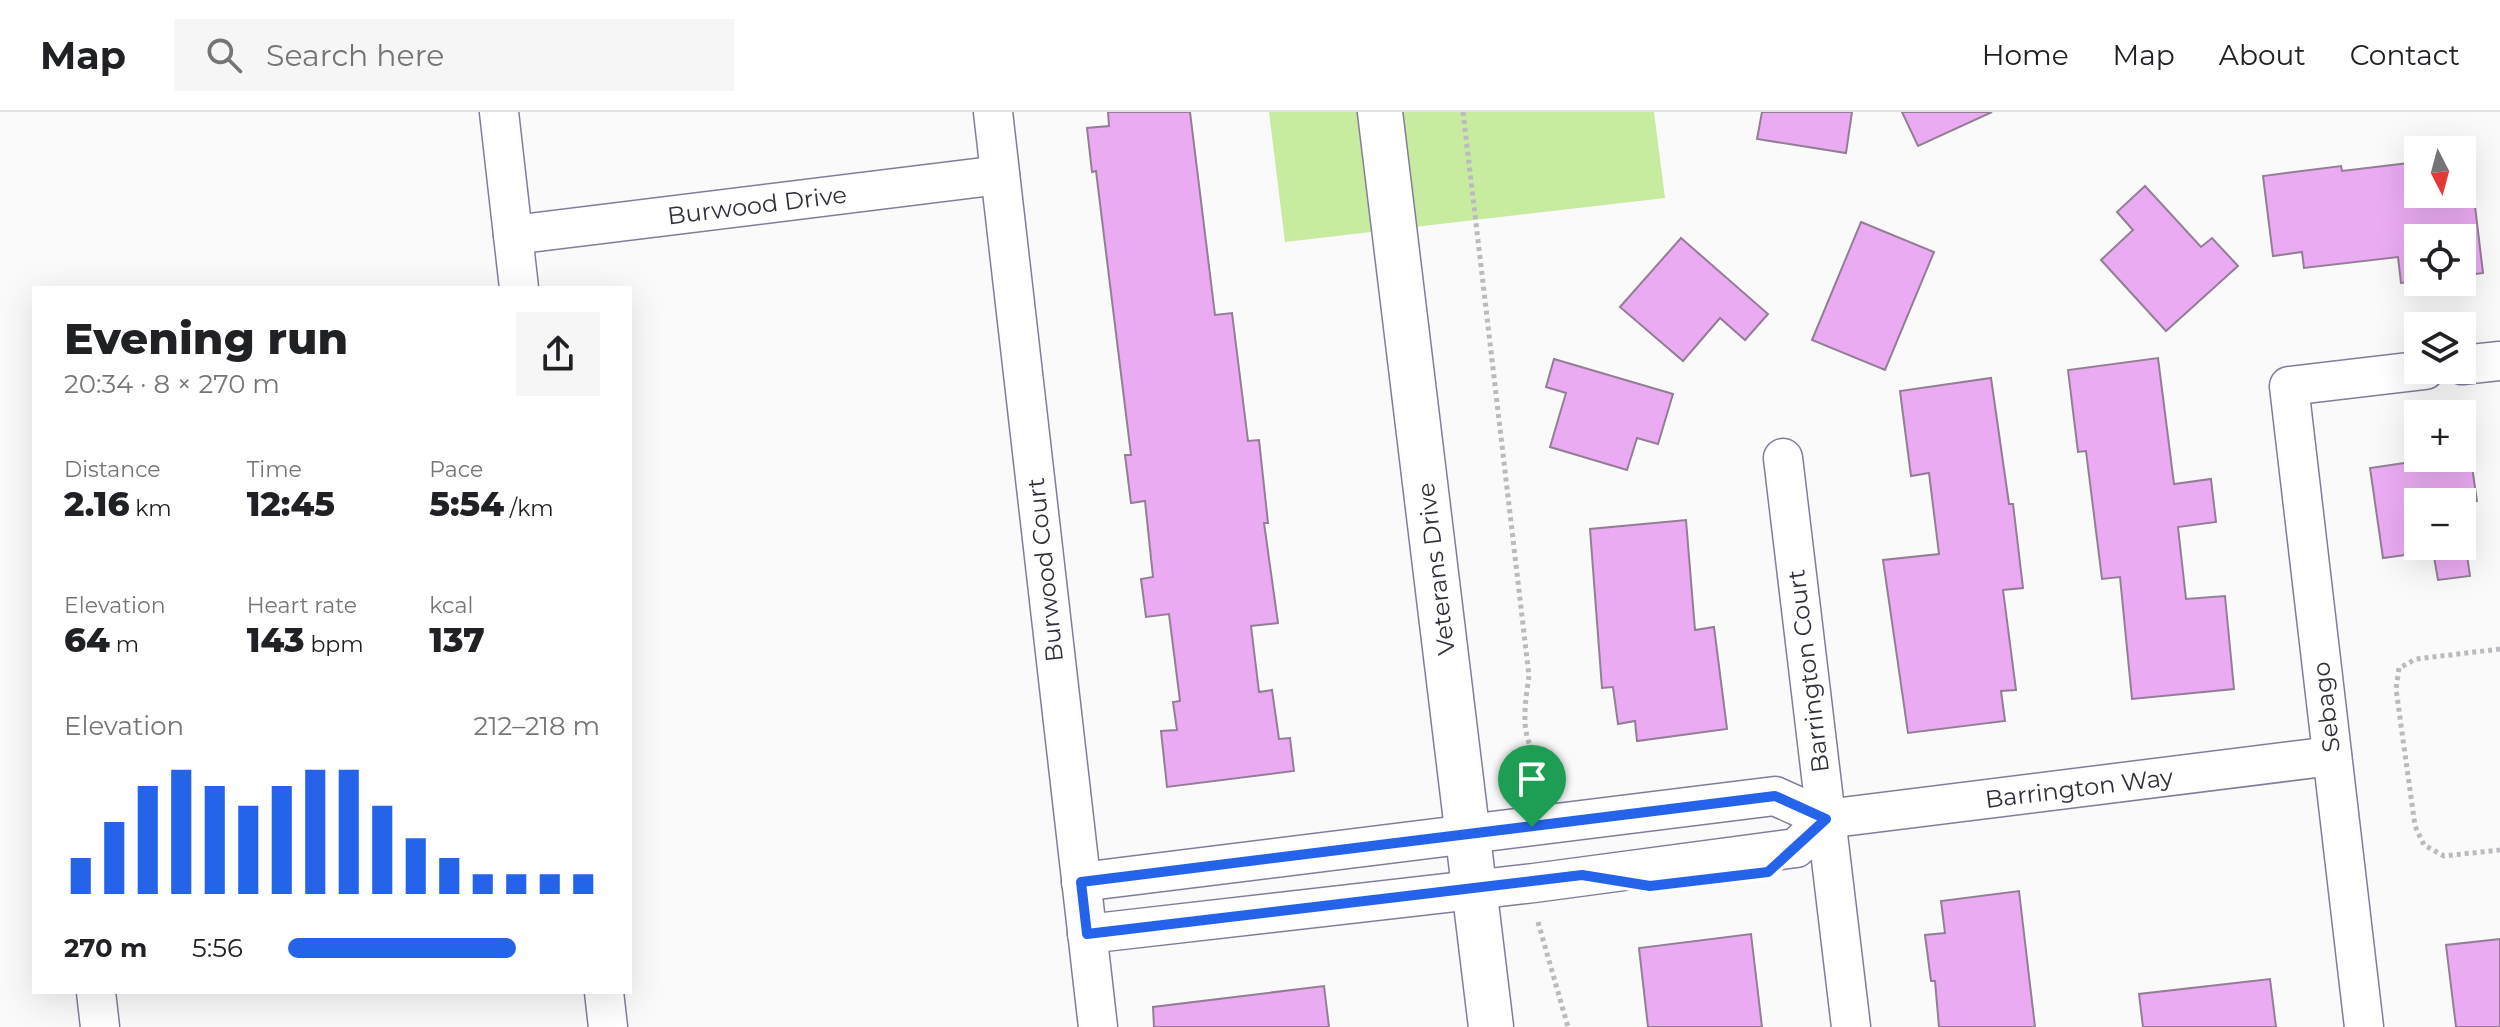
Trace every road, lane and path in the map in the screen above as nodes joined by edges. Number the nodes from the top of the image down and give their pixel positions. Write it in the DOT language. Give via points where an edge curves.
graph roads {
  1 [pos="499,112"];
  2 [pos="993,112"];
  3 [pos="1380,112"];
  4 [pos="1463,112"];
  5 [pos="1000,175"];
  6 [pos="513,235"];
  7 [pos="519,286"];
  8 [pos="2500,361"];
  9 [pos="2476,364"];
  10 [pos="2404,372"];
  11 [pos="1783,458"];
  12 [pos="2500,649"];
  13 [pos="2332,756"];
  14 [pos="1686,808"];
  15 [pos="1826,819"];
  16 [pos="1532,827"];
  17 [pos="1469,836"];
  18 [pos="1796,848"];
  19 [pos="2500,850"];
  20 [pos="1693,860"];
  21 [pos="1582,875"];
  22 [pos="1081,882"];
  23 [pos="1534,883"];
  24 [pos="1474,890"];
  25 [pos="1087,934"];
  26 [pos="96,994"];
  27 [pos="604,994"];
  28 [pos="100,1027"];
  29 [pos="608,1027"];
  30 [pos="1098,1027"];
  31 [pos="1491,1027"];
  32 [pos="1568,1027"];
  33 [pos="1851,1027"];
  34 [pos="2364,1027"];
  1 -- 6 [label="street"];
  2 -- 5 [label="street, Burwood Court"];
  3 -- 17 [label="street, Veterans Drive"];
  4 -- 16 [label="path" via="1529,676 1527,731 1545,775"];
  5 -- 6 [label="street, Burwood Drive"];
  5 -- 22 [label="street, Burwood Court"];
  6 -- 7 [label="street"];
  8 -- 9 [label="street"];
  10 -- 13 [label="street, Sebago" via="2289,386"];
  11 -- 15 [label="street, Barrington Court"];
  12 -- 19 [label="path" via="2416,659 2399,668 2396,689 2415,826 2424,845 2444,856"];
  13 -- 15 [label="street, Barrington Way"];
  13 -- 34 [label="street, Sebago"];
  14 -- 15 [label="street" via="1775,796"];
  14 -- 16 [label="street"];
  14 -- 20 [label="street"];
  15 -- 18 [label="street"];
  15 -- 33 [label="street, Barrington Court"];
  16 -- 17 [label="street"];
  17 -- 22 [label="street"];
  17 -- 24 [label="street, Veterans Drive"];
  18 -- 20 [label="street"];
  18 -- 21 [label="street" via="1768,872 1740,876 1650,886"];
  20 -- 21 [label="street"];
  21 -- 23 [label="street"];
  22 -- 25 [label="street, Burwood Court"];
  23 -- 24 [label="street"];
  23 -- 32 [label="path" via="1539,928"];
  24 -- 25 [label="street"];
  24 -- 31 [label="street, Veterans Drive"];
  25 -- 30 [label="street, Burwood Court"];
  26 -- 28 [label="street"];
  27 -- 29 [label="street"];
}
